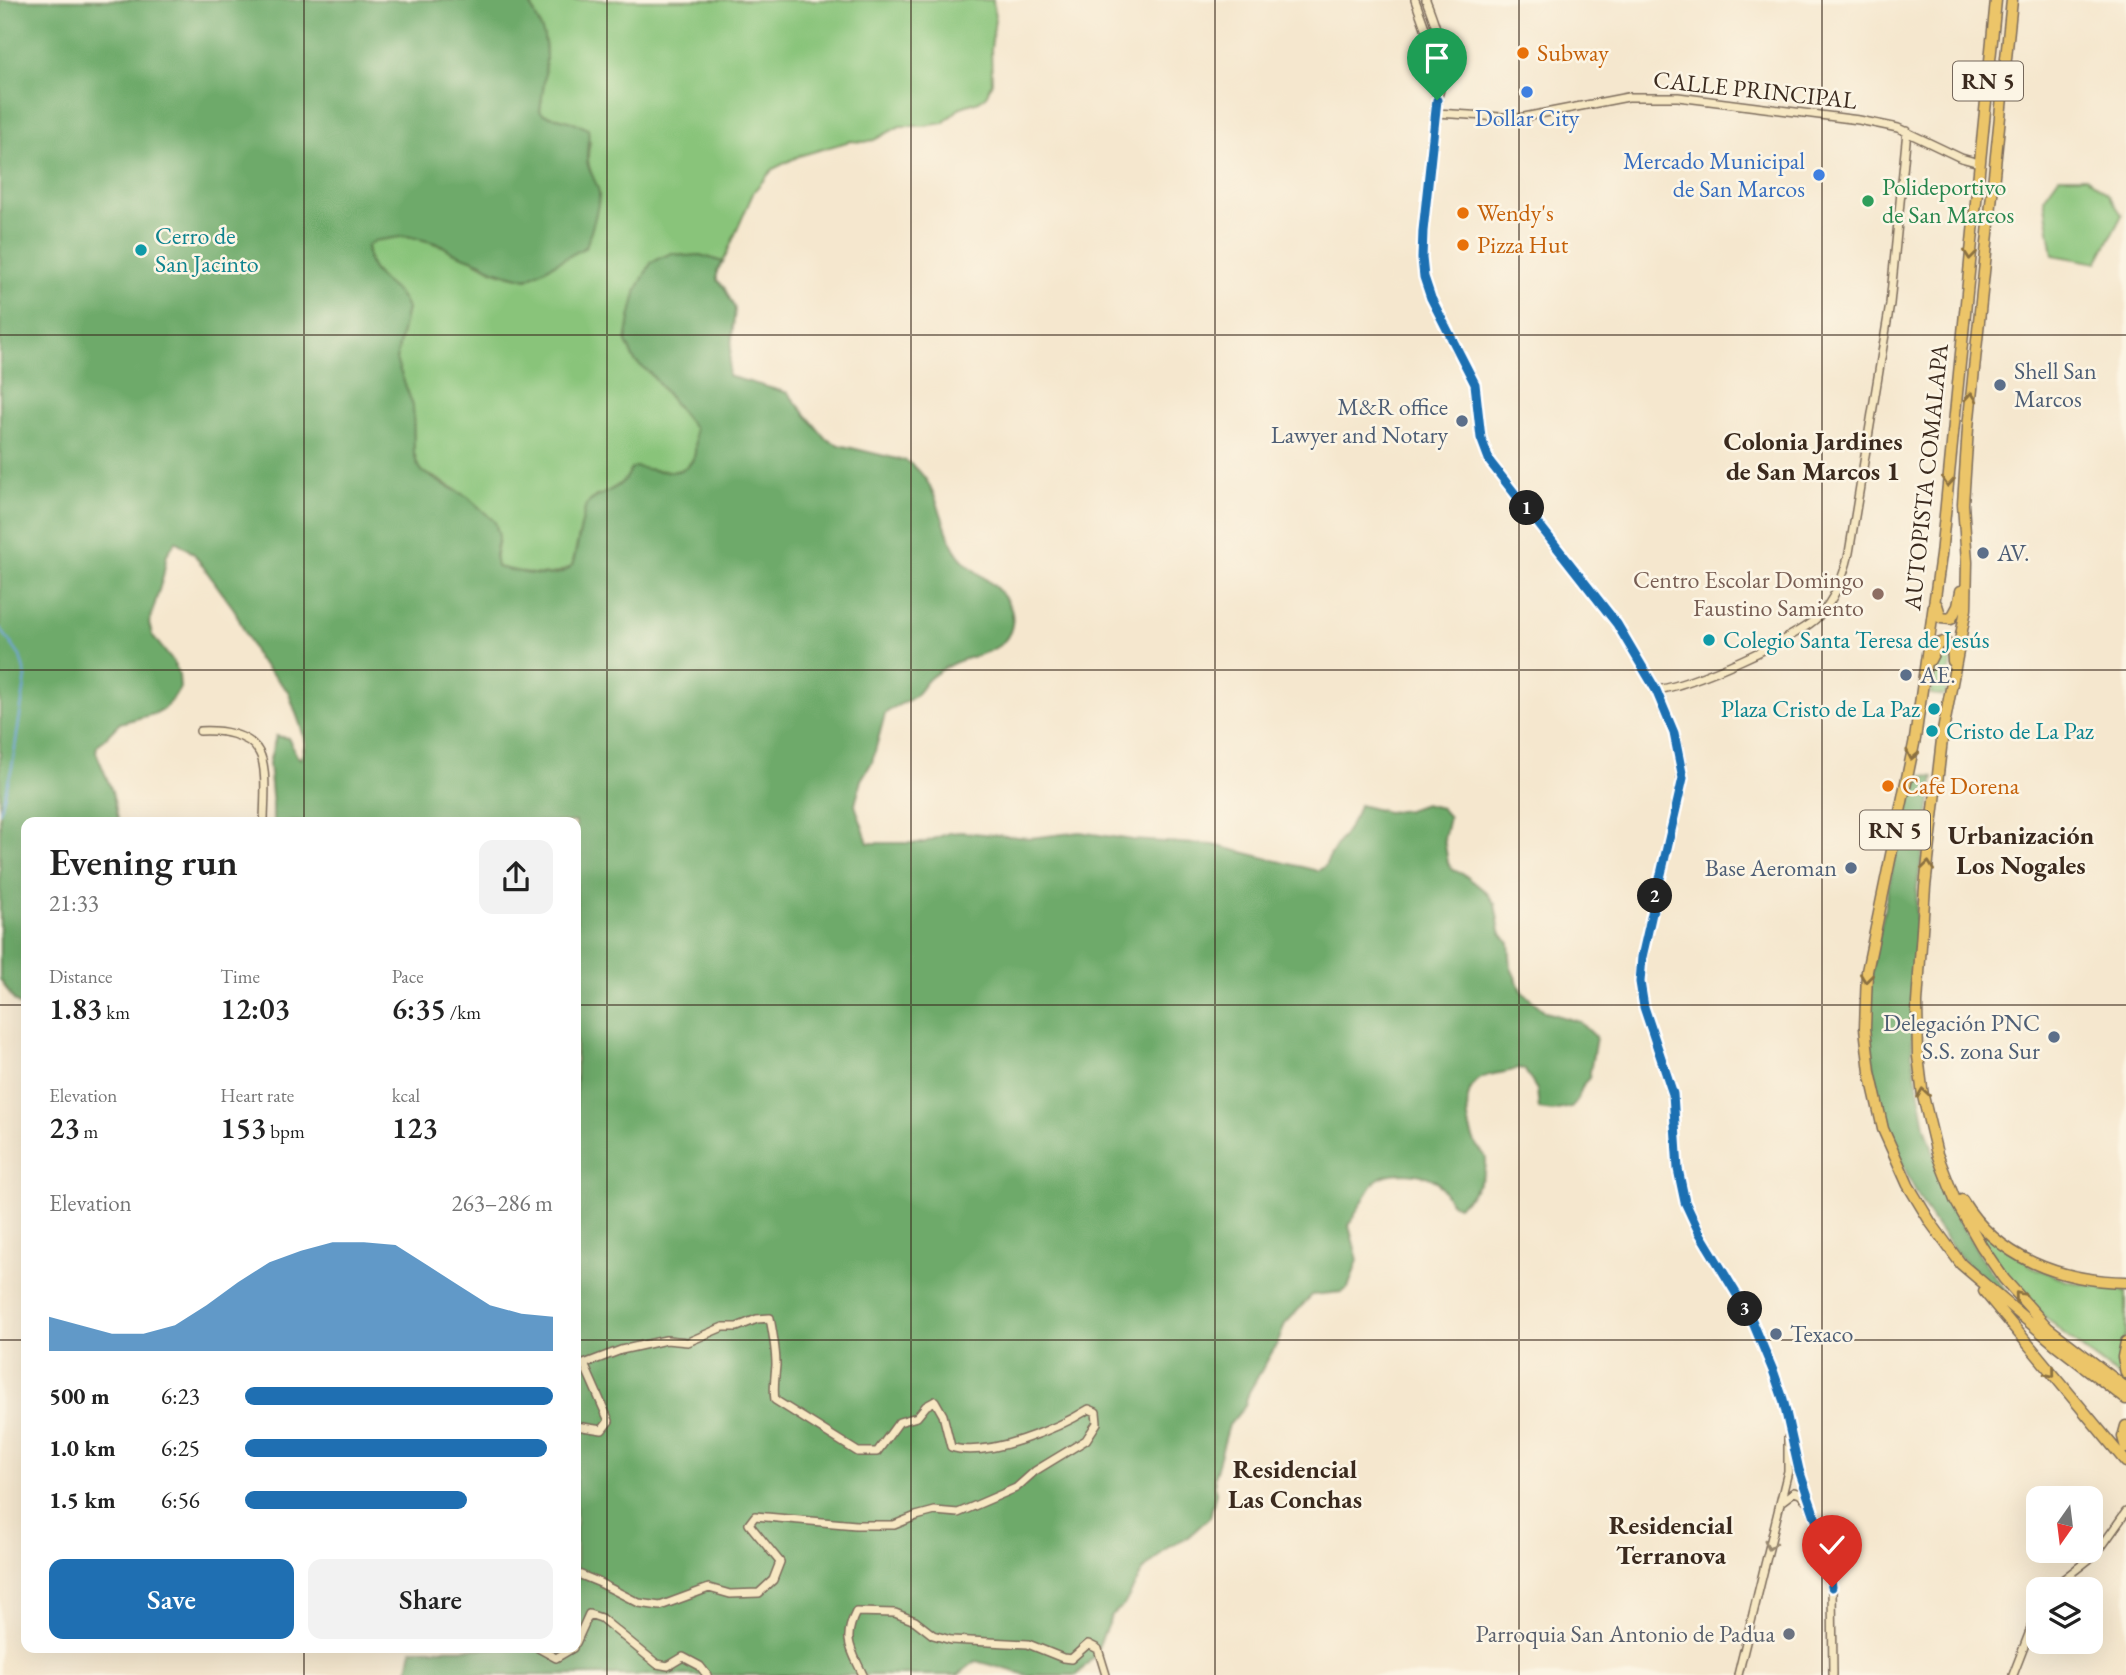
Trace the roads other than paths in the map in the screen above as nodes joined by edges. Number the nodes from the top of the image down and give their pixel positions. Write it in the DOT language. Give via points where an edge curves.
graph roads {
  1 [pos="1417,0"];
  2 [pos="1426,0"];
  3 [pos="1996,0"];
  4 [pos="2012,0"];
  5 [pos="1443,52"];
  6 [pos="1437,100"];
  7 [pos="1436,113"];
  8 [pos="1908,131"];
  9 [pos="1979,163"];
  10 [pos="1967,562"];
  11 [pos="1937,580"];
  12 [pos="1926,668"];
  13 [pos="1953,679"];
  14 [pos="1656,690"];
  15 [pos="200,731"];
  16 [pos="264,817"];
  17 [pos="1937,1154"];
  18 [pos="1961,1264"];
  19 [pos="2126,1282"];
  20 [pos="2126,1342"];
  21 [pos="2126,1373"];
  22 [pos="2126,1388"];
  23 [pos="2126,1399"];
  24 [pos="2126,1426"];
  25 [pos="581,1427"];
  26 [pos="1789,1430"];
  27 [pos="2126,1448"];
  28 [pos="2126,1462"];
  29 [pos="1781,1501"];
  30 [pos="1809,1503"];
  31 [pos="2126,1512"];
  32 [pos="581,1575"];
  33 [pos="2066,1577"];
  34 [pos="581,1632"];
  35 [pos="2026,1642"];
  36 [pos="547,1653"];
  37 [pos="564,1653"];
  38 [pos="706,1675"];
  39 [pos="863,1675"];
  40 [pos="1106,1675"];
  41 [pos="1738,1675"];
  42 [pos="1833,1675"];
  43 [pos="2013,1675"];
  1 -- 5 [label="main road"];
  1 -- 6 [label="main road" via="1434,53"];
  2 -- 5 [label="main road"];
  3 -- 9 [label="highway, AUTOPISTA COMALAPA / RN 5"];
  10 -- 4 [label="highway, AUTOPISTA COMALAPA / RN 5, one-way" via="1963,504 1968,428"];
  5 -- 6 [label="main road" via="1443,85"];
  6 -- 7 [label="main road"];
  7 -- 8 [label="main road, CALLE PRINCIPAL" via="1518,118 1652,96 1859,120"];
  7 -- 14 [label="main road" via="1423,231 1424,277 1475,384 1483,448 1617,624"];
  8 -- 9 [label="main road, CALLE PRINCIPAL"];
  8 -- 14 [label="main road" via="1883,353 1840,583 1820,615 1791,635"];
  9 -- 11 [label="highway, AUTOPISTA COMALAPA / RN 5, one-way"];
  10 -- 11 [label="highway" via="1958,606 1948,620 1938,613"];
  10 -- 13 [label="highway, AUTOPISTA COMALAPA / RN 5" via="1963,632"];
  11 -- 12 [label="highway, AUTOPISTA COMALAPA / RN 5"];
  12 -- 13 [label="highway" via="1938,644 1949,643"];
  12 -- 18 [label="highway, AUTOPISTA COMALAPA / RN 5, one-way" via="1870,951 1865,1028 1883,1129 1908,1185"];
  17 -- 13 [label="highway, AUTOPISTA COMALAPA / RN 5, one-way" via="1923,1096 1916,1030 1925,887"];
  14 -- 26 [label="main road" via="1674,733 1683,778 1642,957 1644,1007 1673,1094 1685,1202 1751,1318 1783,1399"];
  15 -- 16 [label="main road" via="225,731 259,751"];
  17 -- 19 [label="highway" via="1969,1211 2008,1249 2073,1278"];
  22 -- 17 [label="highway, AUTOPISTA COMALAPA / RN 5, one-way" via="2048,1328 2004,1279 1955,1200"];
  18 -- 23 [label="highway, AUTOPISTA COMALAPA / RN 5"];
  18 -- 28 [label="highway, one-way"];
  20 -- 21 [label="highway"];
  24 -- 27 [label="highway"];
  25 -- 32 [label="main road" via="602,1430 609,1421 584,1364 621,1350 667,1340 688,1342 723,1327 770,1318 775,1400 858,1452 877,1452 899,1422 917,1417 934,1401 943,1415 951,1447 963,1451 987,1450 1054,1429 1089,1409 1096,1412 1097,1423 1086,1440 1016,1488 958,1513 935,1511 894,1525 754,1516 749,1524 780,1562 773,1580 759,1593 730,1594 709,1588 660,1606 639,1603"];
  26 -- 29 [label="main road" via="1788,1471"];
  26 -- 30 [label="main road"];
  29 -- 30 [label="main road" via="1794,1492"];
  29 -- 41 [label="main road, one-way"];
  30 -- 42 [label="main road" via="1830,1567"];
  31 -- 33 [label="main road" via="2096,1553"];
  34 -- 38 [label="main road" via="589,1614 601,1618 657,1664 668,1666 683,1657"];
  35 -- 43 [label="main road"];
  36 -- 37 [label="main road" via="556,1658"];
  39 -- 40 [label="main road" via="853,1658 847,1629 856,1612 872,1611 895,1613 951,1640 1028,1644 1063,1658 1071,1659 1088,1644 1098,1649"];
}
